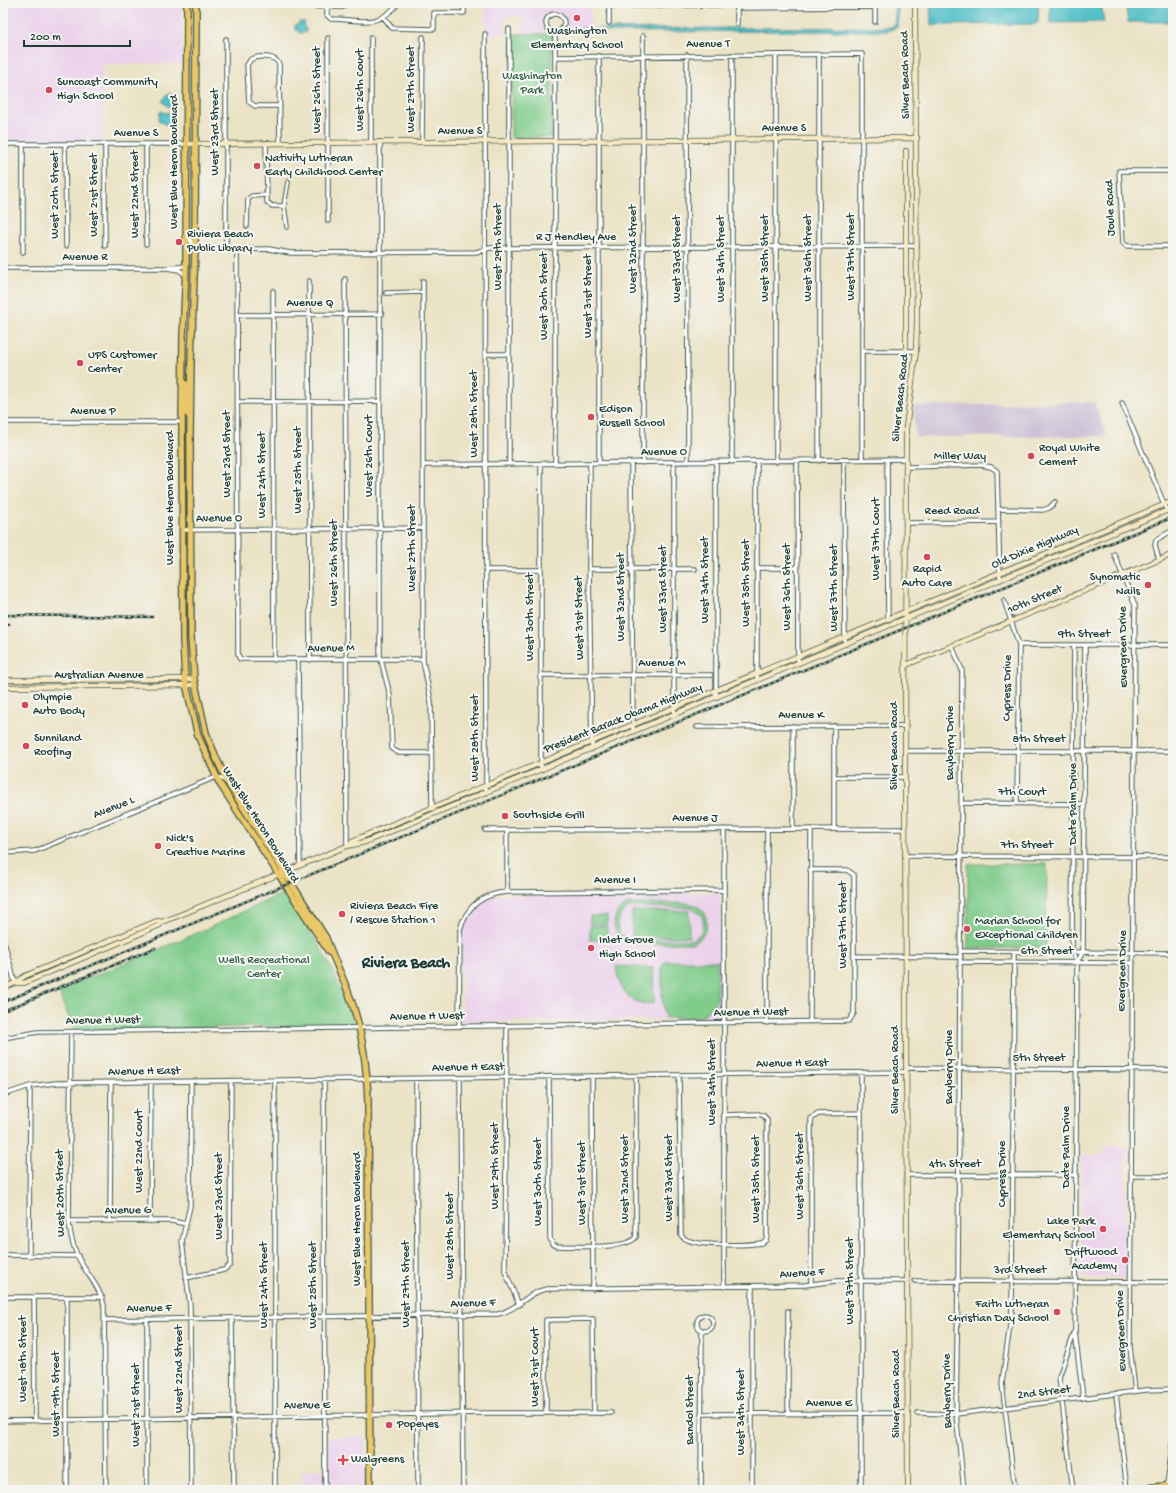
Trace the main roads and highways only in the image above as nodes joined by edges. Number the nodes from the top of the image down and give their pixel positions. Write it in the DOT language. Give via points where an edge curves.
graph roads {
  1 [pos="187,3"];
  2 [pos="196,3"];
  3 [pos="182,373"];
  4 [pos="190,417"];
  5 [pos="182,422"];
  6 [pos="190,461"];
  7 [pos="331,954"];
  8 [pos="1170,1485"];
  9 [pos="370,1490"];
  10 [pos="1129,1490"];
  1 -- 3 [label="main road, West Blue Heron Boulevard" via="187,232"];
  2 -- 4 [label="main road, West Blue Heron Boulevard" via="195,250"];
  3 -- 4 [label="main road" via="186,379 186,413"];
  3 -- 5 [label="main road, West Blue Heron Boulevard"];
  4 -- 6 [label="main road, West Blue Heron Boulevard"];
  5 -- 6 [label="main road" via="186,426 187,459"];
  5 -- 7 [label="main road, West Blue Heron Boulevard" via="183,641 186,682 198,736 227,798"];
  6 -- 7 [label="main road, West Blue Heron Boulevard" via="191,637 194,682 209,740 229,785 326,938"];
  7 -- 9 [label="main road, West Blue Heron Boulevard" via="360,1028 368,1079"];
  8 -- 10 [label="main road"];
}
